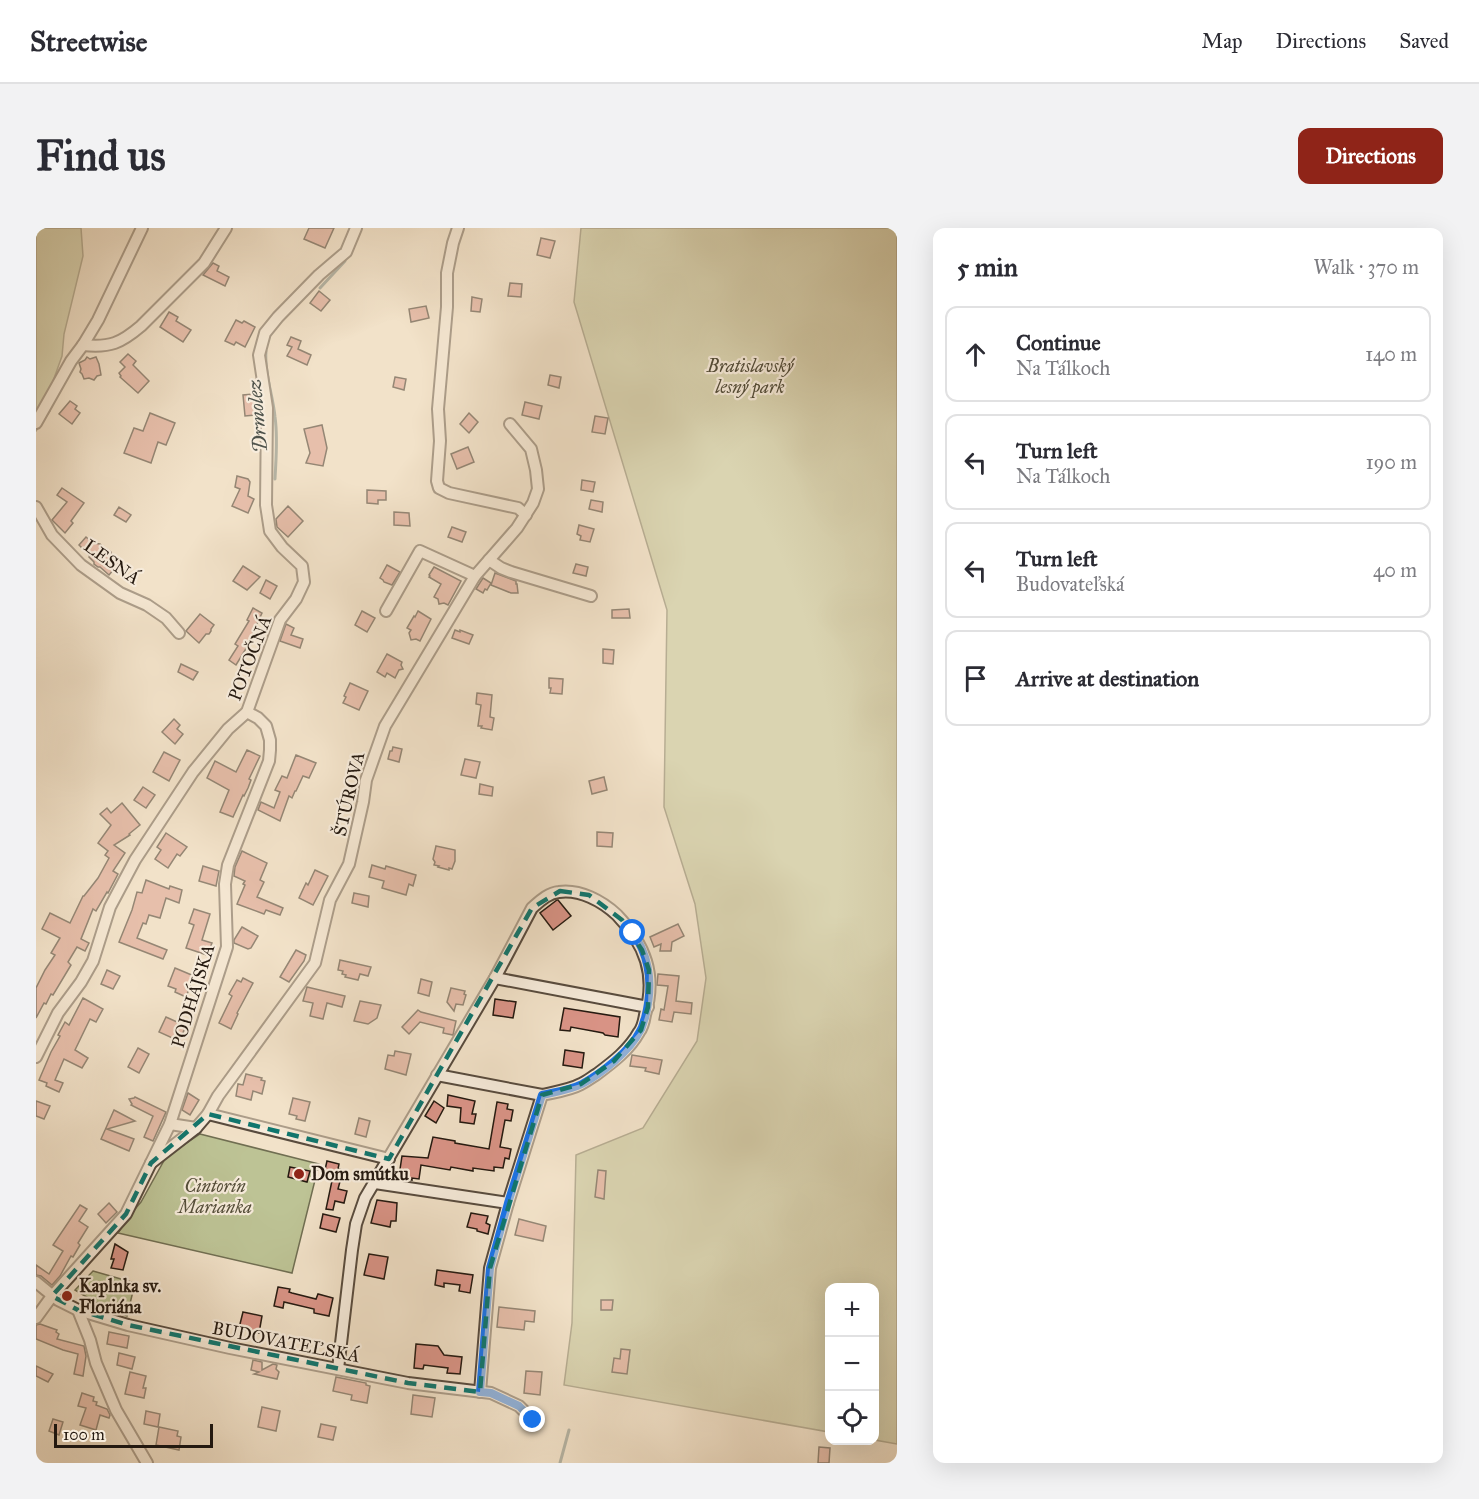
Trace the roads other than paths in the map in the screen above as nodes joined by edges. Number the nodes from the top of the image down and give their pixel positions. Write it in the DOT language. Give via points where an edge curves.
graph roads {
  1 [pos="142,228"];
  2 [pos="226,228"];
  3 [pos="356,228"];
  4 [pos="458,228"];
  5 [pos="83,345"];
  6 [pos="36,423"];
  7 [pos="510,424"];
  8 [pos="36,507"];
  9 [pos="526,515"];
  10 [pos="489,560"];
  11 [pos="475,576"];
  12 [pos="591,596"];
  13 [pos="386,611"];
  14 [pos="179,633"];
  15 [pos="247,712"];
  16 [pos="495,978"];
  17 [pos="648,1007"];
  18 [pos="36,1057"];
  19 [pos="437,1075"];
  20 [pos="542,1095"];
  21 [pos="208,1114"];
  22 [pos="170,1124"];
  23 [pos="196,1128"];
  24 [pos="389,1159"];
  25 [pos="151,1163"];
  26 [pos="375,1183"];
  27 [pos="508,1203"];
  28 [pos="36,1282"];
  29 [pos="52,1296"];
  30 [pos="78,1310"];
  31 [pos="36,1318"];
  32 [pos="338,1369"];
  33 [pos="480,1392"];
  34 [pos="533,1420"];
  35 [pos="147,1463"];
  1 -- 5 [label="street"];
  2 -- 5 [label="street" via="204,262 131,335 108,346"];
  3 -- 15 [label="street, POTOČNÁ" via="346,252 319,274 265,333 259,356 267,408 266,505 270,531 302,566 304,582 280,621"];
  4 -- 9 [label="street" via="447,273 436,481 449,493 518,508"];
  5 -- 6 [label="street"];
  7 -- 9 [label="street, ŠTÚROVA" via="531,448 537,470 538,489"];
  8 -- 14 [label="street, LESNÁ" via="52,535 81,565 120,593 147,604"];
  9 -- 10 [label="street, ŠTÚROVA"];
  10 -- 11 [label="street, ŠTÚROVA"];
  10 -- 12 [label="street" via="511,572"];
  11 -- 13 [label="street" via="420,551"];
  11 -- 21 [label="street, ŠTÚROVA" via="380,737 366,780 349,864 330,900 315,963"];
  15 -- 18 [label="street, POTOČNÁ" via="193,772 135,860 110,907 93,961 58,1013"];
  15 -- 22 [label="street, PODHÁJSKA" via="266,726 269,761 228,865 227,947"];
  16 -- 17 [label="street"];
  16 -- 17 [label="street" via="532,908 560,891 580,894 610,909 633,933 649,970"];
  16 -- 19 [label="street"];
  17 -- 20 [label="street" via="641,1030 614,1061 581,1084"];
  19 -- 20 [label="street"];
  19 -- 24 [label="street"];
  20 -- 27 [label="street"];
  21 -- 23 [label="street, ŠTÚROVA"];
  21 -- 24 [label="street"];
  22 -- 23 [label="street"];
  22 -- 25 [label="street, ŠTÚROVA"];
  23 -- 25 [label="street, ŠTÚROVA"];
  24 -- 26 [label="street"];
  25 -- 29 [label="street, ŠTÚROVA" via="126,1214"];
  26 -- 27 [label="street"];
  26 -- 32 [label="street" via="356,1224"];
  27 -- 33 [label="street" via="490,1268"];
  28 -- 29 [label="street, BUDOVATEĽSKÁ"];
  29 -- 30 [label="street, BUDOVATEĽSKÁ"];
  29 -- 31 [label="street, ŠTÚROVA"];
  30 -- 32 [label="street, BUDOVATEĽSKÁ" via="128,1326"];
  30 -- 35 [label="street" via="116,1410"];
  32 -- 33 [label="street, BUDOVATEĽSKÁ"];
  33 -- 34 [label="street, BUDOVATEĽSKÁ" via="519,1406"];
}
